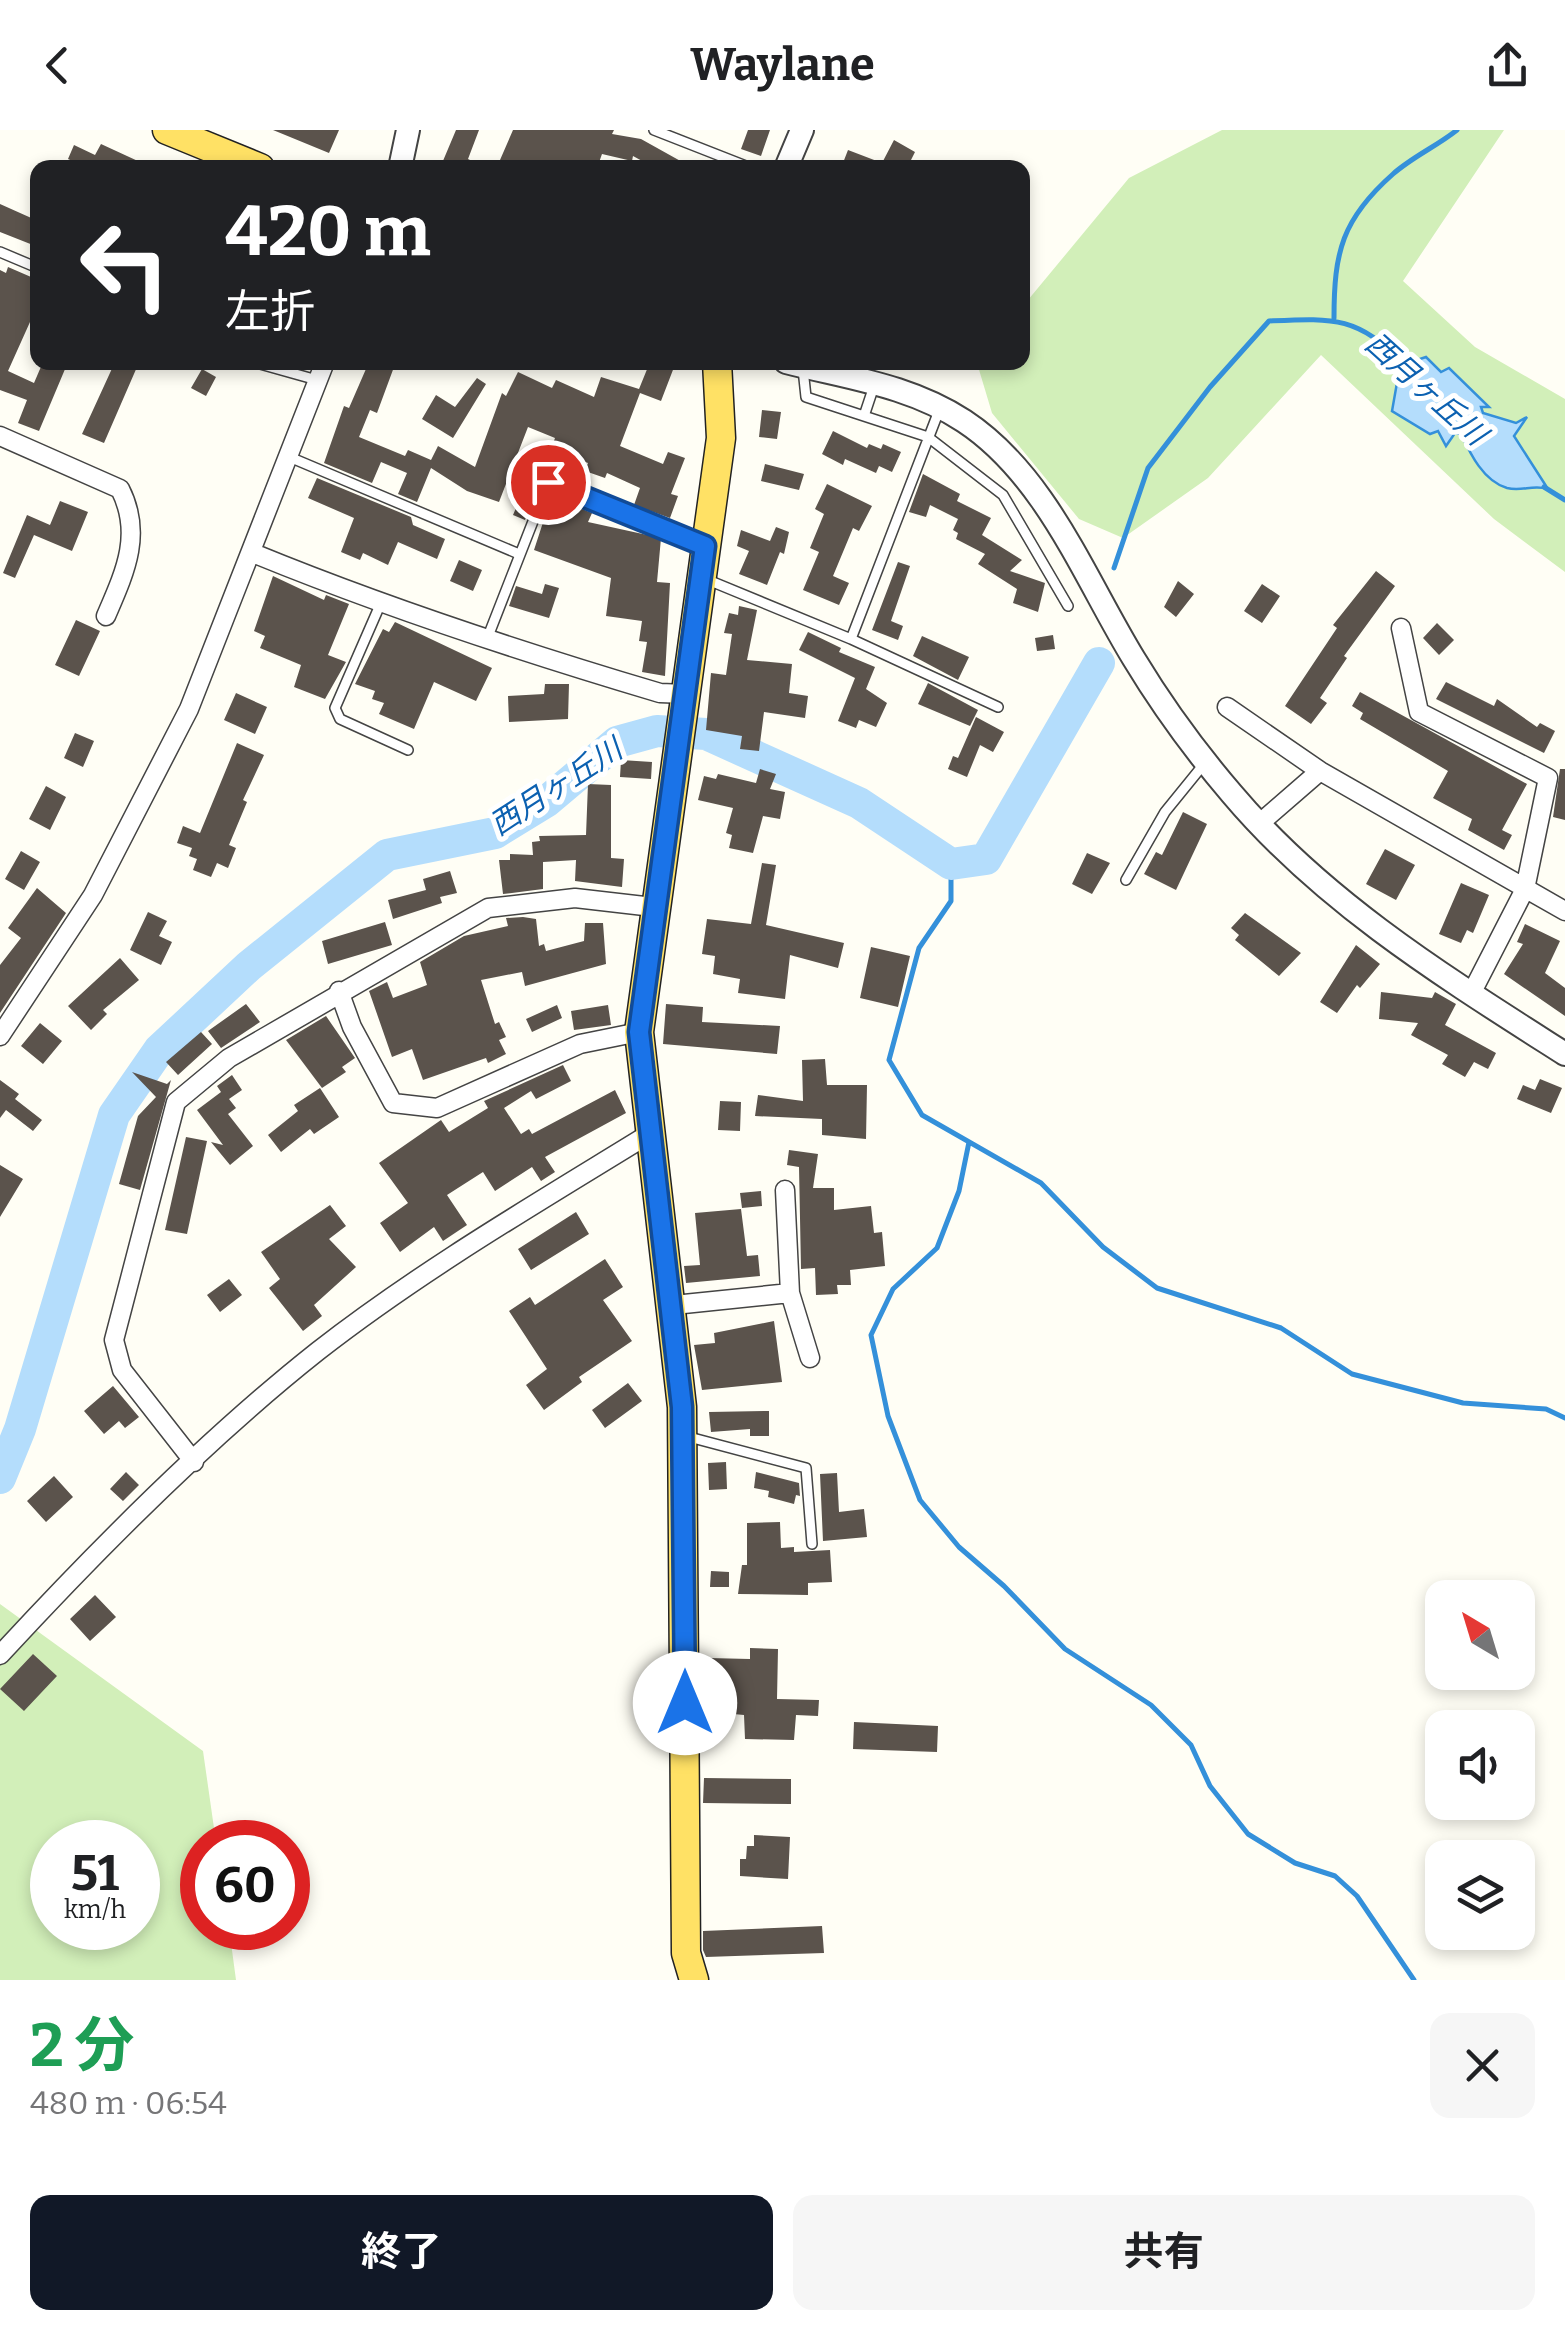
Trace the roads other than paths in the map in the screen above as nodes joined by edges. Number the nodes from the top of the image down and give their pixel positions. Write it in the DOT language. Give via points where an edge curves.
graph roads {
  1 [pos="167,130"];
  2 [pos="408,130"];
  3 [pos="654,130"];
  4 [pos="802,130"];
  5 [pos="240,160"];
  6 [pos="402,160"];
  7 [pos="731,160"];
  8 [pos="789,160"];
  9 [pos="0,252"];
  10 [pos="30,265"];
  11 [pos="718,370"];
  12 [pos="796,370"];
  13 [pos="825,370"];
  14 [pos="321,371"];
  15 [pos="876,380"];
  16 [pos="940,408"];
  17 [pos="865,413"];
  18 [pos="0,436"];
  19 [pos="928,436"];
  20 [pos="287,456"];
  21 [pos="1024,478"];
  22 [pos="1003,494"];
  23 [pos="705,546"];
  24 [pos="252,553"];
  25 [pos="520,554"];
  26 [pos="701,577"];
  27 [pos="380,605"];
  28 [pos="1068,606"];
  29 [pos="106,616"];
  30 [pos="1402,628"];
  31 [pos="851,639"];
  32 [pos="486,641"];
  33 [pos="684,706"];
  34 [pos="998,707"];
  35 [pos="1228,707"];
  36 [pos="408,750"];
  37 [pos="1205,762"];
  38 [pos="1320,771"];
  39 [pos="1258,824"];
  40 [pos="1126,880"];
  41 [pos="1525,889"];
  42 [pos="654,907"];
  43 [pos="1565,911"];
  44 [pos="339,990"];
  45 [pos="1471,994"];
  46 [pos="639,1032"];
  47 [pos="0,1036"];
  48 [pos="1565,1054"];
  49 [pos="649,1134"];
  50 [pos="784,1190"];
  51 [pos="790,1292"];
  52 [pos="674,1305"];
  53 [pos="810,1358"];
  54 [pos="683,1436"];
  55 [pos="194,1462"];
  56 [pos="812,1544"];
  57 [pos="0,1655"];
  58 [pos="694,1980"];
  1 -- 5 [label="main road"];
  2 -- 6 [label="street"];
  3 -- 7 [label="lane"];
  4 -- 8 [label="street"];
  9 -- 10 [label="lane"];
  11 -- 23 [label="main road" via="721,438"];
  12 -- 17 [label="lane" via="806,397"];
  13 -- 15 [label="street"];
  14 -- 20 [label="street"];
  15 -- 16 [label="street"];
  15 -- 17 [label="lane"];
  16 -- 19 [label="lane"];
  16 -- 21 [label="street" via="985,437"];
  17 -- 19 [label="lane"];
  18 -- 29 [label="street" via="120,489 134,530"];
  19 -- 22 [label="lane"];
  19 -- 31 [label="lane"];
  20 -- 24 [label="street"];
  20 -- 25 [label="lane"];
  21 -- 22 [label="lane"];
  21 -- 37 [label="street"];
  22 -- 28 [label="lane"];
  23 -- 25 [label="lane" via="548,482"];
  23 -- 26 [label="main road"];
  24 -- 27 [label="street"];
  24 -- 47 [label="street" via="189,709 94,895"];
  25 -- 32 [label="lane"];
  26 -- 31 [label="lane"];
  26 -- 33 [label="main road"];
  27 -- 32 [label="street"];
  27 -- 36 [label="lane" via="335,708 340,719"];
  30 -- 41 [label="street" via="1419,712 1548,778"];
  31 -- 34 [label="lane"];
  32 -- 33 [label="street"];
  33 -- 42 [label="main road"];
  35 -- 38 [label="street"];
  37 -- 39 [label="street"];
  37 -- 40 [label="lane" via="1165,812"];
  38 -- 39 [label="street"];
  38 -- 41 [label="street"];
  39 -- 45 [label="street" via="1362,919"];
  41 -- 43 [label="street"];
  41 -- 45 [label="street"];
  42 -- 44 [label="street" via="575,898 488,908"];
  42 -- 46 [label="main road"];
  44 -- 46 [label="street" via="393,1103 437,1108 580,1044"];
  44 -- 55 [label="street" via="229,1058 176,1102 114,1340 122,1370"];
  45 -- 48 [label="street"];
  46 -- 49 [label="main road"];
  49 -- 52 [label="main road"];
  49 -- 55 [label="street" via="335,1339"];
  50 -- 51 [label="street"];
  51 -- 52 [label="street"];
  51 -- 53 [label="street"];
  52 -- 54 [label="main road"];
  54 -- 56 [label="lane" via="806,1468"];
  54 -- 58 [label="main road" via="686,1953"];
  55 -- 57 [label="street"];
}
